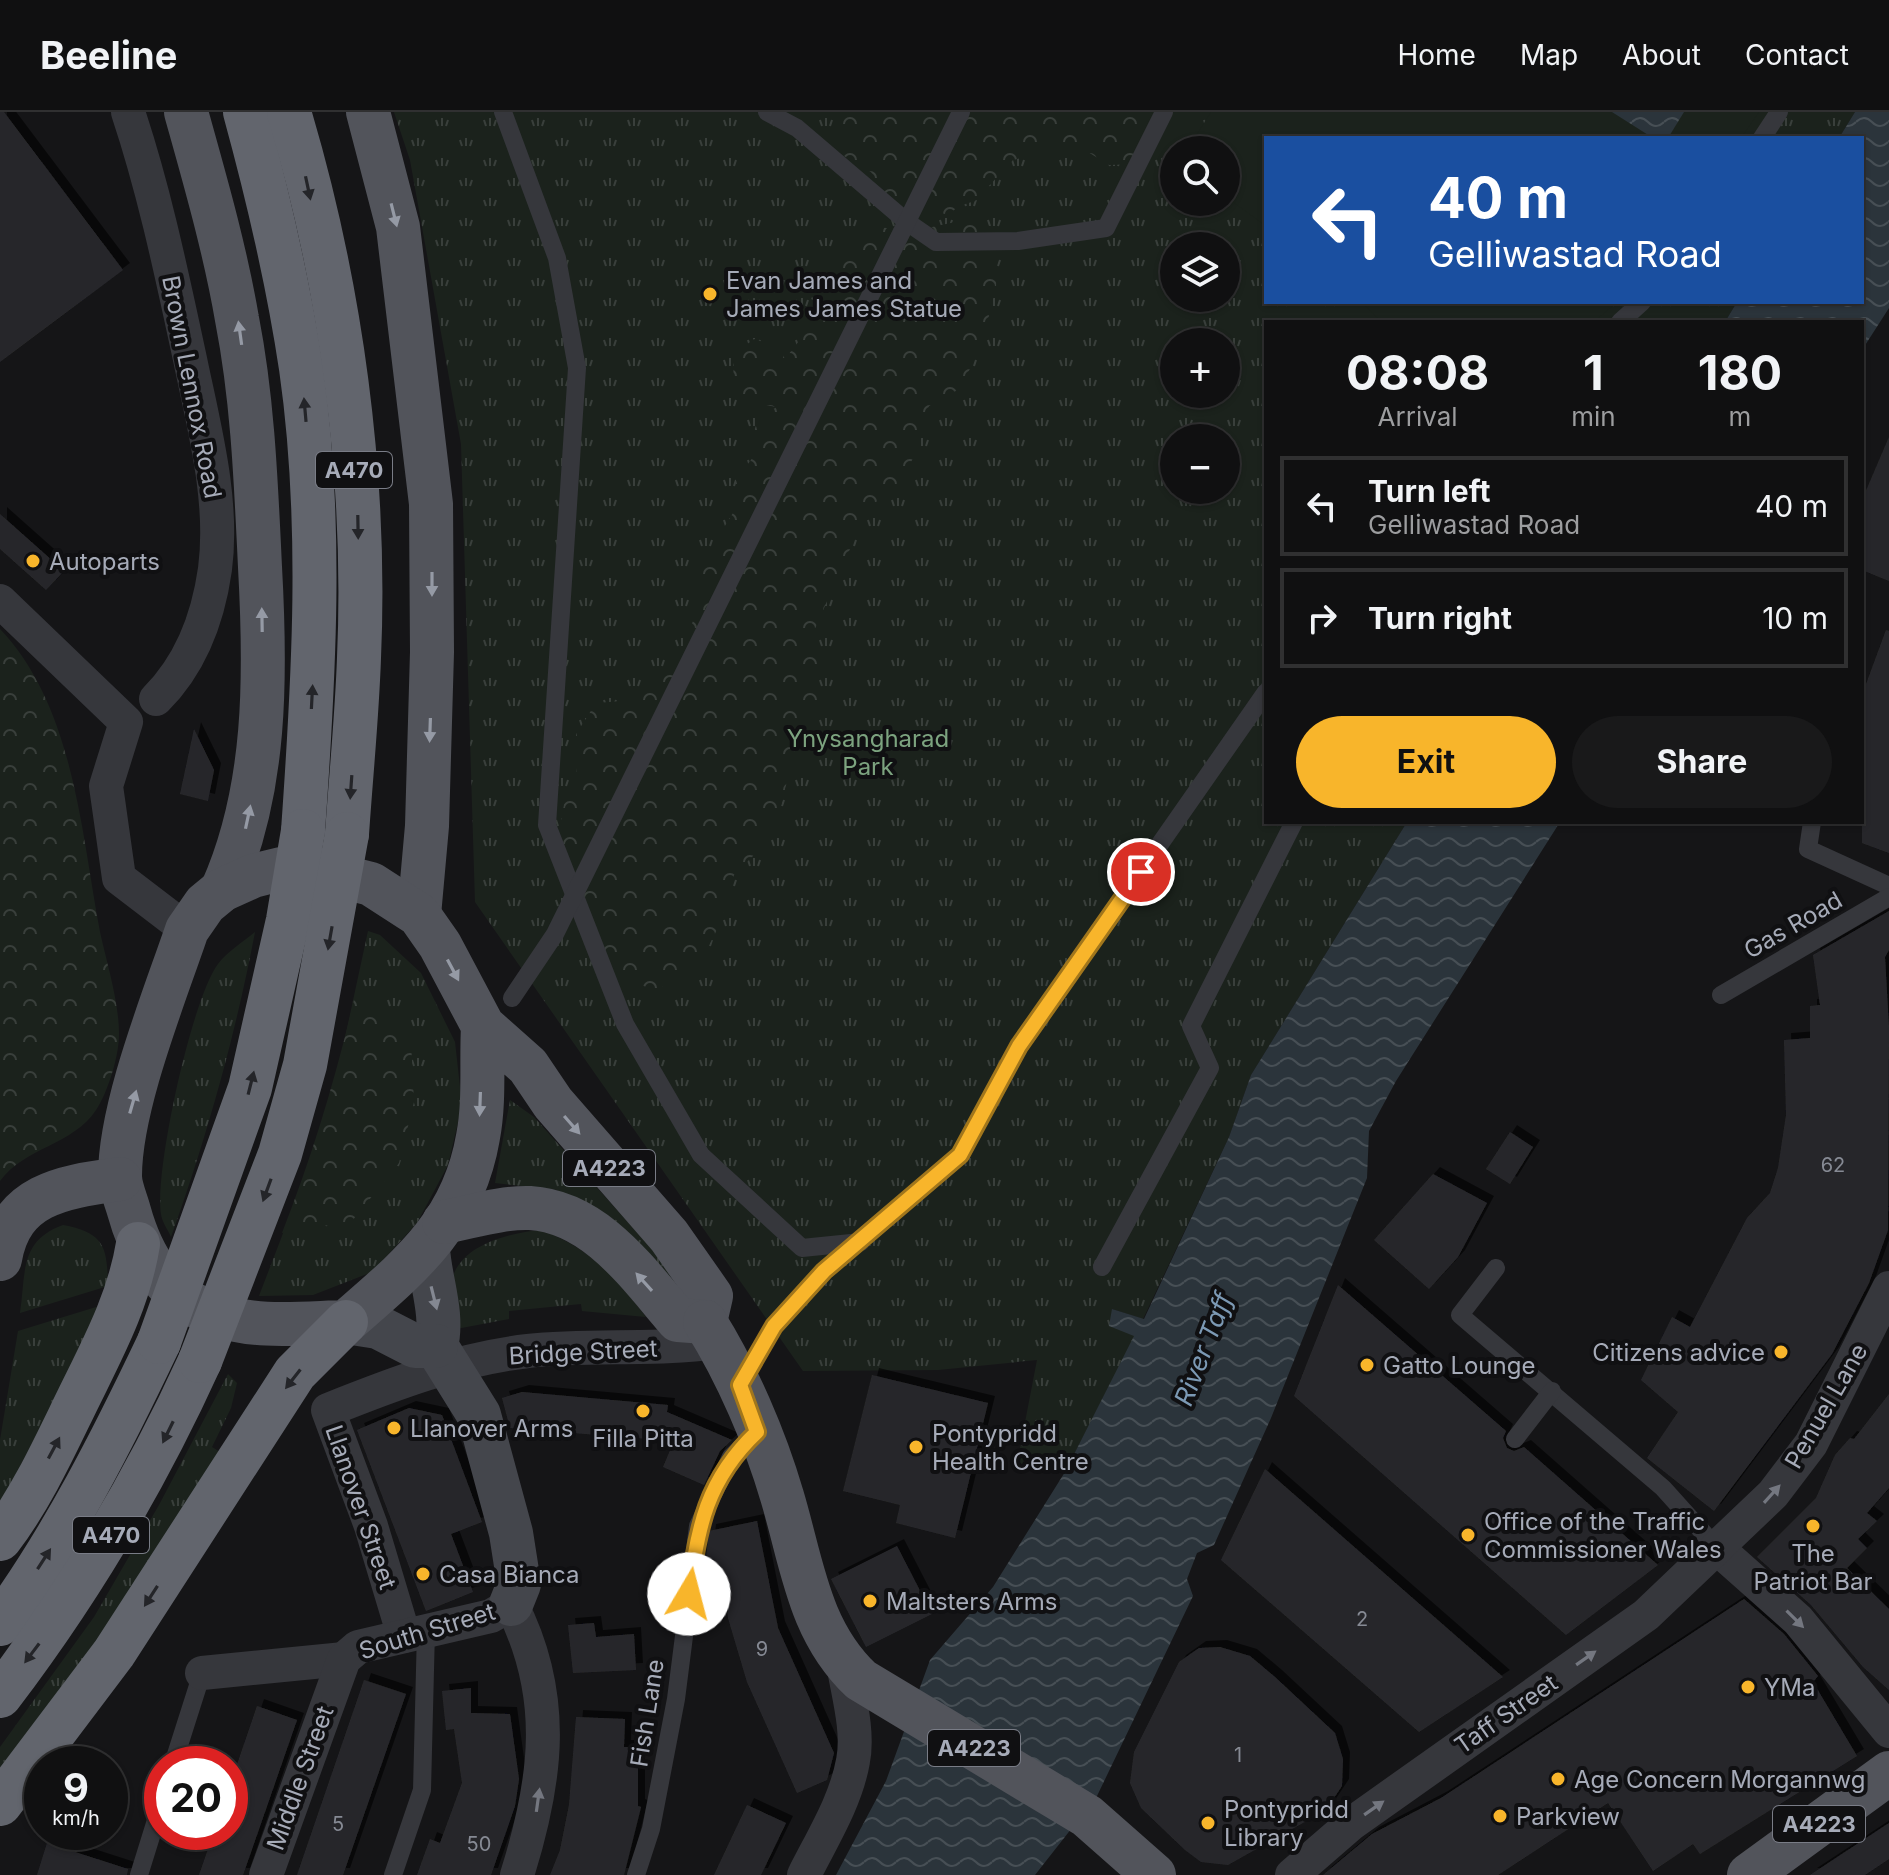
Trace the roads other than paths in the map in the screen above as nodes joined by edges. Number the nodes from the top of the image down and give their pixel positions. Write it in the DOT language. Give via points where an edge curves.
graph roads {
  1 [pos="128,112"];
  2 [pos="186,112"];
  3 [pos="245,112"];
  4 [pos="289,112"];
  5 [pos="368,112"];
  6 [pos="503,112"];
  7 [pos="767,112"];
  8 [pos="961,112"];
  9 [pos="1164,112"];
  10 [pos="1779,112"];
  11 [pos="1763,136"];
  12 [pos="907,222"];
  13 [pos="1640,304"];
  14 [pos="1622,320"];
  15 [pos="0,601"];
  16 [pos="1264,695"];
  17 [pos="156,699"];
  18 [pos="126,722"];
  19 [pos="1293,824"];
  20 [pos="1812,824"];
  21 [pos="1889,886"];
  22 [pos="222,890"];
  23 [pos="575,893"];
  24 [pos="1889,897"];
  25 [pos="419,915"];
  26 [pos="187,930"];
  27 [pos="1721,995"];
  28 [pos="498,1012"];
  29 [pos="120,1179"];
  30 [pos="436,1236"];
  31 [pos="861,1242"];
  32 [pos="138,1244"];
  33 [pos="0,1259"];
  34 [pos="1102,1267"];
  35 [pos="1496,1268"];
  36 [pos="1889,1288"];
  37 [pos="346,1322"];
  38 [pos="712,1332"];
  39 [pos="442,1357"];
  40 [pos="740,1385"];
  41 [pos="1552,1391"];
  42 [pos="757,1432"];
  43 [pos="1515,1439"];
  44 [pos="0,1539"];
  45 [pos="1717,1548"];
  46 [pos="511,1604"];
  47 [pos="0,1624"];
  48 [pos="415,1633"];
  49 [pos="340,1670"];
  50 [pos="852,1672"];
  51 [pos="202,1673"];
  52 [pos="0,1696"];
  53 [pos="1889,1731"];
  54 [pos="179,1746"];
  55 [pos="1889,1773"];
  56 [pos="0,1804"];
  57 [pos="147,1850"];
  58 [pos="139,1875"];
  59 [pos="266,1875"];
  60 [pos="393,1875"];
  61 [pos="517,1875"];
  62 [pos="636,1875"];
  63 [pos="804,1875"];
  64 [pos="1154,1875"];
  65 [pos="1292,1875"];
  66 [pos="1749,1875"];
  1 -- 17 [label="street, Brown Lennox Road" via="148,169 178,302 210,457 216,515 215,568 193,650 177,678"];
  22 -- 2 [label="main road, one-way" via="240,850 250,808 264,698 262,594 253,429 238,320"];
  47 -- 3 [label="highway, A470, one-way, bridge" via="53,1545 114,1437 159,1342 250,1088 303,831 313,694 311,481 301,369"];
  4 -- 52 [label="highway, A470, one-way, bridge" via="340,330 358,510 360,656 347,834 324,975 297,1095 248,1242 166,1437 105,1546"];
  5 -- 25 [label="main road, one-way" via="398,227 431,504 428,794"];
  6 -- 23 [label="lane" via="557,258 577,368 547,825"];
  7 -- 12 [label="lane" via="797,128"];
  8 -- 12 [label="lane"];
  9 -- 12 [label="lane" via="1106,228 1018,241 936,242"];
  10 -- 11 [label="lane"];
  12 -- 23 [label="lane"];
  13 -- 14 [label="lane"];
  15 -- 18 [label="street"];
  16 -- 31 [label="lane" via="1019,1046 960,1155"];
  17 -- 18 [label="lane"];
  18 -- 26 [label="street" via="106,786 119,878"];
  19 -- 34 [label="lane" via="1191,1026 1210,1068"];
  20 -- 21 [label="lane" via="1808,849"];
  22 -- 25 [label="main road" via="281,869 324,872 371,884"];
  22 -- 26 [label="main road"];
  23 -- 28 [label="lane" via="555,934"];
  23 -- 31 [label="lane" via="625,1024 701,1155 802,1248"];
  24 -- 27 [label="lane, Gas Road"];
  25 -- 28 [label="main road, one-way"];
  29 -- 26 [label="main road, one-way" via="124,1133"];
  28 -- 30 [label="main road, one-way" via="479,1133 463,1187"];
  28 -- 38 [label="main road, A4223, one-way" via="553,1103 669,1236 711,1296"];
  29 -- 32 [label="main road"];
  29 -- 33 [label="main road" via="76,1185 35,1203 8,1227"];
  30 -- 37 [label="main road"];
  38 -- 30 [label="main road, A4223, one-way" via="678,1320 608,1243 560,1213 528,1208"];
  30 -- 39 [label="street, one-way" via="430,1280"];
  31 -- 40 [label="lane" via="824,1271 774,1326"];
  32 -- 37 [label="main road" via="182,1300 215,1314 253,1323"];
  44 -- 32 [label="highway, one-way" via="54,1448 117,1319 132,1284"];
  35 -- 41 [label="lane" via="1460,1315"];
  45 -- 36 [label="street, Penuel Lane, one-way" via="1773,1494 1811,1444"];
  37 -- 39 [label="street" via="378,1327"];
  37 -- 56 [label="highway, one-way" via="295,1373 114,1653"];
  38 -- 39 [label="street, Bridge Street" via="678,1347"];
  38 -- 40 [label="main road, A4223"];
  39 -- 46 [label="street" via="479,1415 511,1533 519,1584"];
  39 -- 48 [label="street, Llanover Street" via="414,1376 328,1410"];
  40 -- 42 [label="main road, A4223"];
  41 -- 43 [label="lane"];
  41 -- 45 [label="lane" via="1663,1488"];
  42 -- 50 [label="main road, A4223" via="782,1496 809,1602"];
  42 -- 62 [label="lane, Fish Lane" via="731,1457 698,1526 676,1699 651,1829"];
  45 -- 53 [label="street, one-way" via="1798,1620"];
  65 -- 45 [label="street, Taff Street, one-way" via="1351,1824 1646,1615"];
  46 -- 48 [label="street, South Street" via="491,1616"];
  61 -- 46 [label="street, one-way" via="537,1811 544,1753 539,1685 526,1634"];
  48 -- 49 [label="street, South Street" via="358,1647"];
  48 -- 60 [label="lane" via="422,1790"];
  49 -- 51 [label="street, South Street"];
  49 -- 59 [label="street, Middle Street"];
  50 -- 63 [label="street" via="854,1760 841,1801"];
  50 -- 64 [label="main road, A4223" via="1087,1816"];
  51 -- 54 [label="lane"];
  55 -- 66 [label="main road, A4223"];
  57 -- 58 [label="lane"];
}
